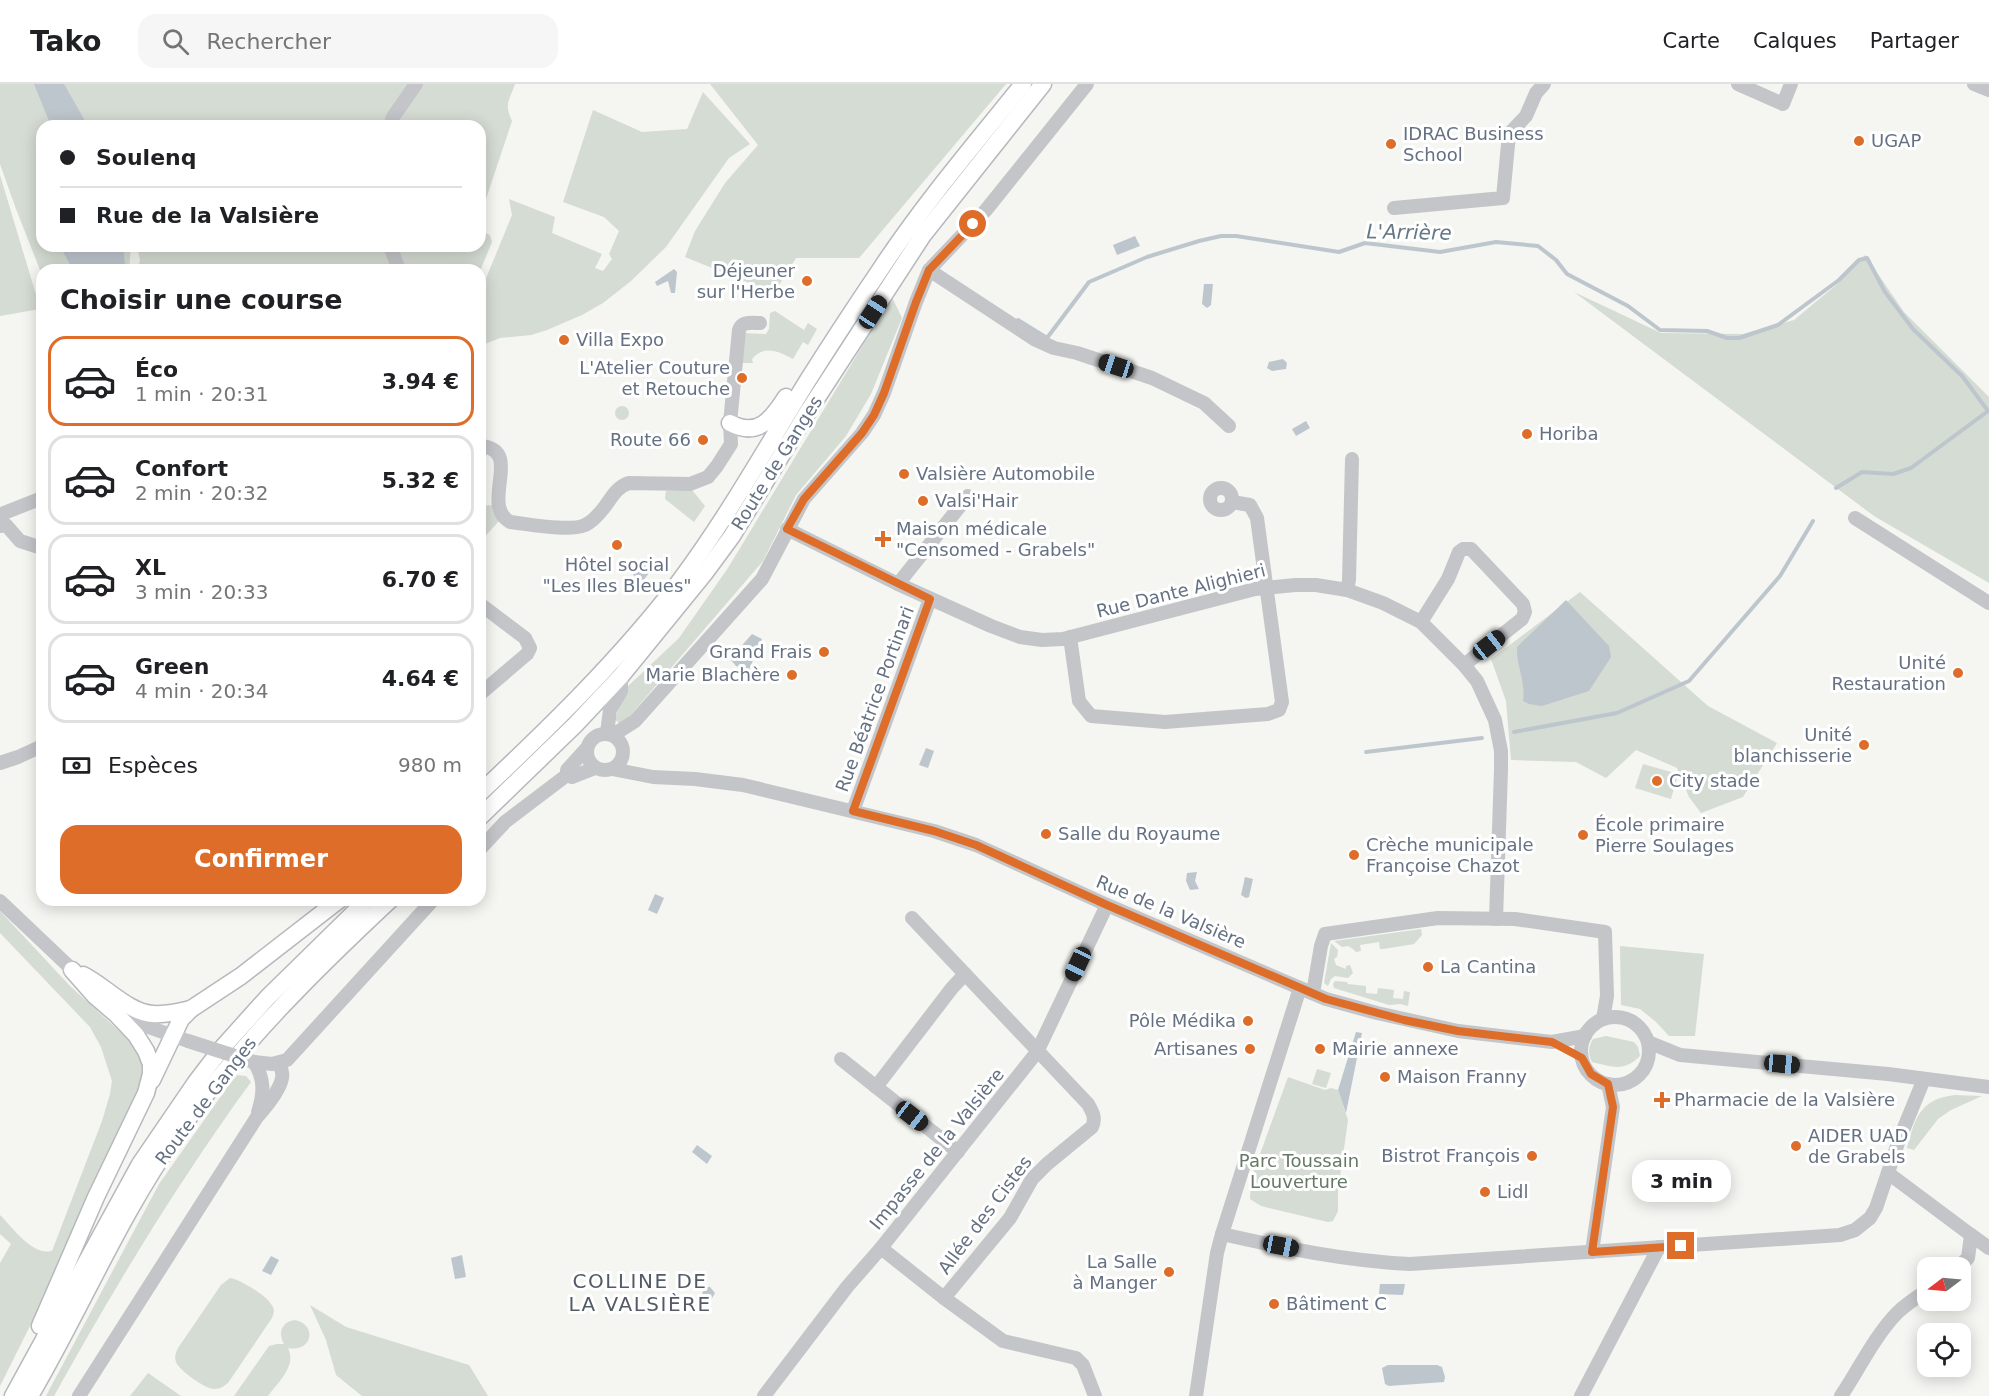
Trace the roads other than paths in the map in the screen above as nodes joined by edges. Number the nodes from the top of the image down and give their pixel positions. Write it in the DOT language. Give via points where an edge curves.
graph roads {
  1 [pos="416,84"];
  2 [pos="1023,84"];
  3 [pos="1043,84"];
  4 [pos="1087,84"];
  5 [pos="1738,84"];
  6 [pos="1791,84"];
  7 [pos="1974,84"];
  8 [pos="1540,88"];
  9 [pos="1989,90"];
  10 [pos="392,120"];
  11 [pos="1394,208"];
  12 [pos="929,270"];
  13 [pos="759,323"];
  14 [pos="807,382"];
  15 [pos="730,423"];
  16 [pos="1229,426"];
  17 [pos="486,448"];
  18 [pos="1352,459"];
  19 [pos="968,496"];
  20 [pos="36,501"];
  21 [pos="1232,502"];
  22 [pos="2,516"];
  23 [pos="1855,518"];
  24 [pos="787,529"];
  25 [pos="36,546"];
  26 [pos="898,584"];
  27 [pos="1266,587"];
  28 [pos="1347,590"];
  29 [pos="930,599"];
  30 [pos="1989,603"];
  31 [pos="486,609"];
  32 [pos="1420,622"];
  33 [pos="1070,637"];
  34 [pos="1464,665"];
  35 [pos="621,676"];
  36 [pos="486,689"];
  37 [pos="635,721"];
  38 [pos="610,734"];
  39 [pos="36,749"];
  40 [pos="586,749"];
  41 [pos="623,752"];
  42 [pos="0,763"];
  43 [pos="595,768"];
  44 [pos="612,769"];
  45 [pos="567,775"];
  46 [pos="653,777"];
  47 [pos="486,786"];
  48 [pos="486,811"];
  49 [pos="853,811"];
  50 [pos="486,843"];
  51 [pos="0,901"];
  52 [pos="1107,905"];
  53 [pos="331,906"];
  54 [pos="361,906"];
  55 [pos="384,906"];
  56 [pos="428,906"];
  57 [pos="912,918"];
  58 [pos="1496,919"];
  59 [pos="72,970"];
  60 [pos="965,974"];
  61 [pos="1307,991"];
  62 [pos="1607,996"];
  63 [pos="191,1009"];
  64 [pos="1618,1017"];
  65 [pos="1603,1019"];
  66 [pos="1585,1036"];
  67 [pos="181,1039"];
  68 [pos="1552,1042"];
  69 [pos="1648,1042"];
  70 [pos="1037,1052"];
  71 [pos="1680,1055"];
  72 [pos="1582,1058"];
  73 [pos="841,1059"];
  74 [pos="254,1062"];
  75 [pos="1647,1062"];
  76 [pos="276,1064"];
  77 [pos="1924,1079"];
  78 [pos="263,1081"];
  79 [pos="1626,1083"];
  80 [pos="1608,1084"];
  81 [pos="876,1087"];
  82 [pos="1989,1087"];
  83 [pos="146,1093"];
  84 [pos="1613,1107"];
  85 [pos="257,1117"];
  86 [pos="958,1152"];
  87 [pos="1888,1173"];
  88 [pos="1222,1234"];
  89 [pos="1971,1235"];
  90 [pos="1987,1246"];
  91 [pos="1659,1247"];
  92 [pos="882,1248"];
  93 [pos="1592,1252"];
  94 [pos="1968,1257"];
  95 [pos="944,1298"];
  96 [pos="1917,1298"];
  97 [pos="2,1396"];
  98 [pos="13,1396"];
  99 [pos="30,1396"];
  100 [pos="79,1396"];
  101 [pos="764,1396"];
  102 [pos="1095,1396"];
  103 [pos="1196,1396"];
  104 [pos="1581,1396"];
  105 [pos="1841,1396"];
  1 -- 10 [label="street"];
  2 -- 14 [label="main road, Route de Ganges" via="927,202"];
  3 -- 35 [label="main road, Route de Ganges" via="923,234 732,536"];
  4 -- 12 [label="street" via="986,210"];
  5 -- 6 [label="street" via="1783,104"];
  7 -- 9 [label="street"];
  8 -- 11 [label="street" via="1526,116 1509,134 1503,198"];
  12 -- 16 [label="street" via="1034,339 1152,378 1204,404"];
  12 -- 24 [label="street" via="874,415 804,499"];
  13 -- 15 [label="street" via="747,322 739,330"];
  14 -- 15 [label="main road" via="793,386 773,417 758,427 746,430"];
  14 -- 47 [label="main road, Route de Ganges" via="716,530 679,582 588,689"];
  15 -- 17 [label="street" via="731,444 708,477 681,484 624,484 589,522 572,528 506,520 498,501 500,457"];
  18 -- 28 [label="street"];
  19 -- 26 [label="street"];
  20 -- 22 [label="street"];
  21 -- 27 [label="street" via="1250,506 1257,518"];
  22 -- 25 [label="street" via="20,541"];
  23 -- 30 [label="street"];
  24 -- 26 [label="street, Rue Dante Alighieri"];
  24 -- 37 [label="street" via="762,579"];
  26 -- 29 [label="street, Rue Dante Alighieri"];
  27 -- 28 [label="street, Rue Dante Alighieri" via="1316,585"];
  27 -- 33 [label="street, Rue Dante Alighieri"];
  27 -- 33 [label="street" via="1282,702 1279,710 1268,714 1165,722 1091,716 1079,701"];
  28 -- 32 [label="street, Rue Dante Alighieri"];
  29 -- 33 [label="street, Rue Dante Alighieri" via="1020,637"];
  29 -- 49 [label="street, Rue Béatrice Portinari"];
  31 -- 36 [label="street" via="525,639 530,648 528,654"];
  32 -- 34 [label="street, Rue Dante Alighieri"];
  32 -- 34 [label="street" via="1448,579 1459,552 1471,549 1523,604 1525,612 1522,619"];
  34 -- 58 [label="street, Rue Dante Alighieri" via="1477,681 1495,720 1501,751"];
  35 -- 38 [label="street" via="621,691 610,710"];
  35 -- 48 [label="main road, Route de Ganges"];
  37 -- 38 [label="street"];
  37 -- 41 [label="street"];
  38 -- 40 [label="street" via="596,735"];
  38 -- 41 [label="street" via="618,738"];
  39 -- 42 [label="street"];
  40 -- 43 [label="street"];
  40 -- 45 [label="street"];
  41 -- 44 [label="street"];
  41 -- 46 [label="street" via="631,763"];
  43 -- 44 [label="street"];
  43 -- 45 [label="street" via="572,777"];
  44 -- 46 [label="street, Rue de la Valsière"];
  45 -- 50 [label="street" via="505,822"];
  46 -- 49 [label="street, Rue de la Valsière" via="743,785"];
  49 -- 52 [label="street, Rue de la Valsière" via="976,845"];
  51 -- 59 [label="street"];
  52 -- 61 [label="street, Rue de la Valsière"];
  52 -- 70 [label="street, Impasse de la Valsière"];
  53 -- 63 [label="main road"];
  54 -- 98 [label="main road, Route de Ganges" via="268,997 196,1082 140,1164"];
  55 -- 99 [label="main road, Route de Ganges" via="288,999 226,1068 178,1131"];
  56 -- 76 [label="street" via="287,1060"];
  57 -- 60 [label="street"];
  58 -- 61 [label="street" via="1438,918 1325,934"];
  58 -- 62 [label="street" via="1605,932"];
  59 -- 63 [label="main road" via="144,1013"];
  59 -- 67 [label="street" via="137,1023"];
  59 -- 83 [label="main road" via="136,1035 146,1051 151,1064"];
  60 -- 70 [label="street"];
  60 -- 81 [label="street"];
  61 -- 68 [label="street, Rue de la Valsière" via="1421,1024"];
  61 -- 88 [label="street"];
  62 -- 64 [label="street"];
  62 -- 65 [label="street"];
  63 -- 67 [label="main road" via="181,1019"];
  64 -- 65 [label="street"];
  64 -- 69 [label="street" via="1637,1024"];
  65 -- 66 [label="street"];
  66 -- 68 [label="street"];
  66 -- 72 [label="street"];
  67 -- 74 [label="street, bridge"];
  67 -- 83 [label="main road"];
  68 -- 72 [label="street"];
  69 -- 71 [label="street"];
  69 -- 75 [label="street"];
  70 -- 86 [label="street, Impasse de la Valsière"];
  70 -- 95 [label="street, Allée des Cistes" via="1088,1104 1094,1113 1092,1127 1032,1179 1010,1218"];
  71 -- 75 [label="street"];
  71 -- 77 [label="street"];
  72 -- 80 [label="street" via="1591,1074"];
  73 -- 81 [label="street"];
  74 -- 76 [label="street"];
  74 -- 78 [label="street"];
  75 -- 79 [label="street"];
  76 -- 78 [label="street" via="264,1073"];
  76 -- 85 [label="street" via="282,1082"];
  77 -- 82 [label="street"];
  77 -- 87 [label="street"];
  78 -- 85 [label="street"];
  79 -- 80 [label="street"];
  79 -- 84 [label="street"];
  80 -- 84 [label="street"];
  81 -- 86 [label="street"];
  83 -- 97 [label="main road" via="42,1322"];
  84 -- 93 [label="street"];
  85 -- 100 [label="street"];
  86 -- 92 [label="street, Impasse de la Valsière"];
  87 -- 89 [label="street"];
  87 -- 91 [label="street" via="1870,1218 1855,1230 1840,1235"];
  88 -- 93 [label="street" via="1323,1256 1379,1263"];
  88 -- 103 [label="street"];
  89 -- 90 [label="street"];
  89 -- 94 [label="street"];
  91 -- 93 [label="street"];
  91 -- 104 [label="street"];
  92 -- 95 [label="street"];
  92 -- 101 [label="street, Impasse de la Valsière" via="847,1287"];
  95 -- 102 [label="street" via="1003,1341 1076,1358 1083,1365"];
  96 -- 105 [label="street" via="1895,1316"];
}
